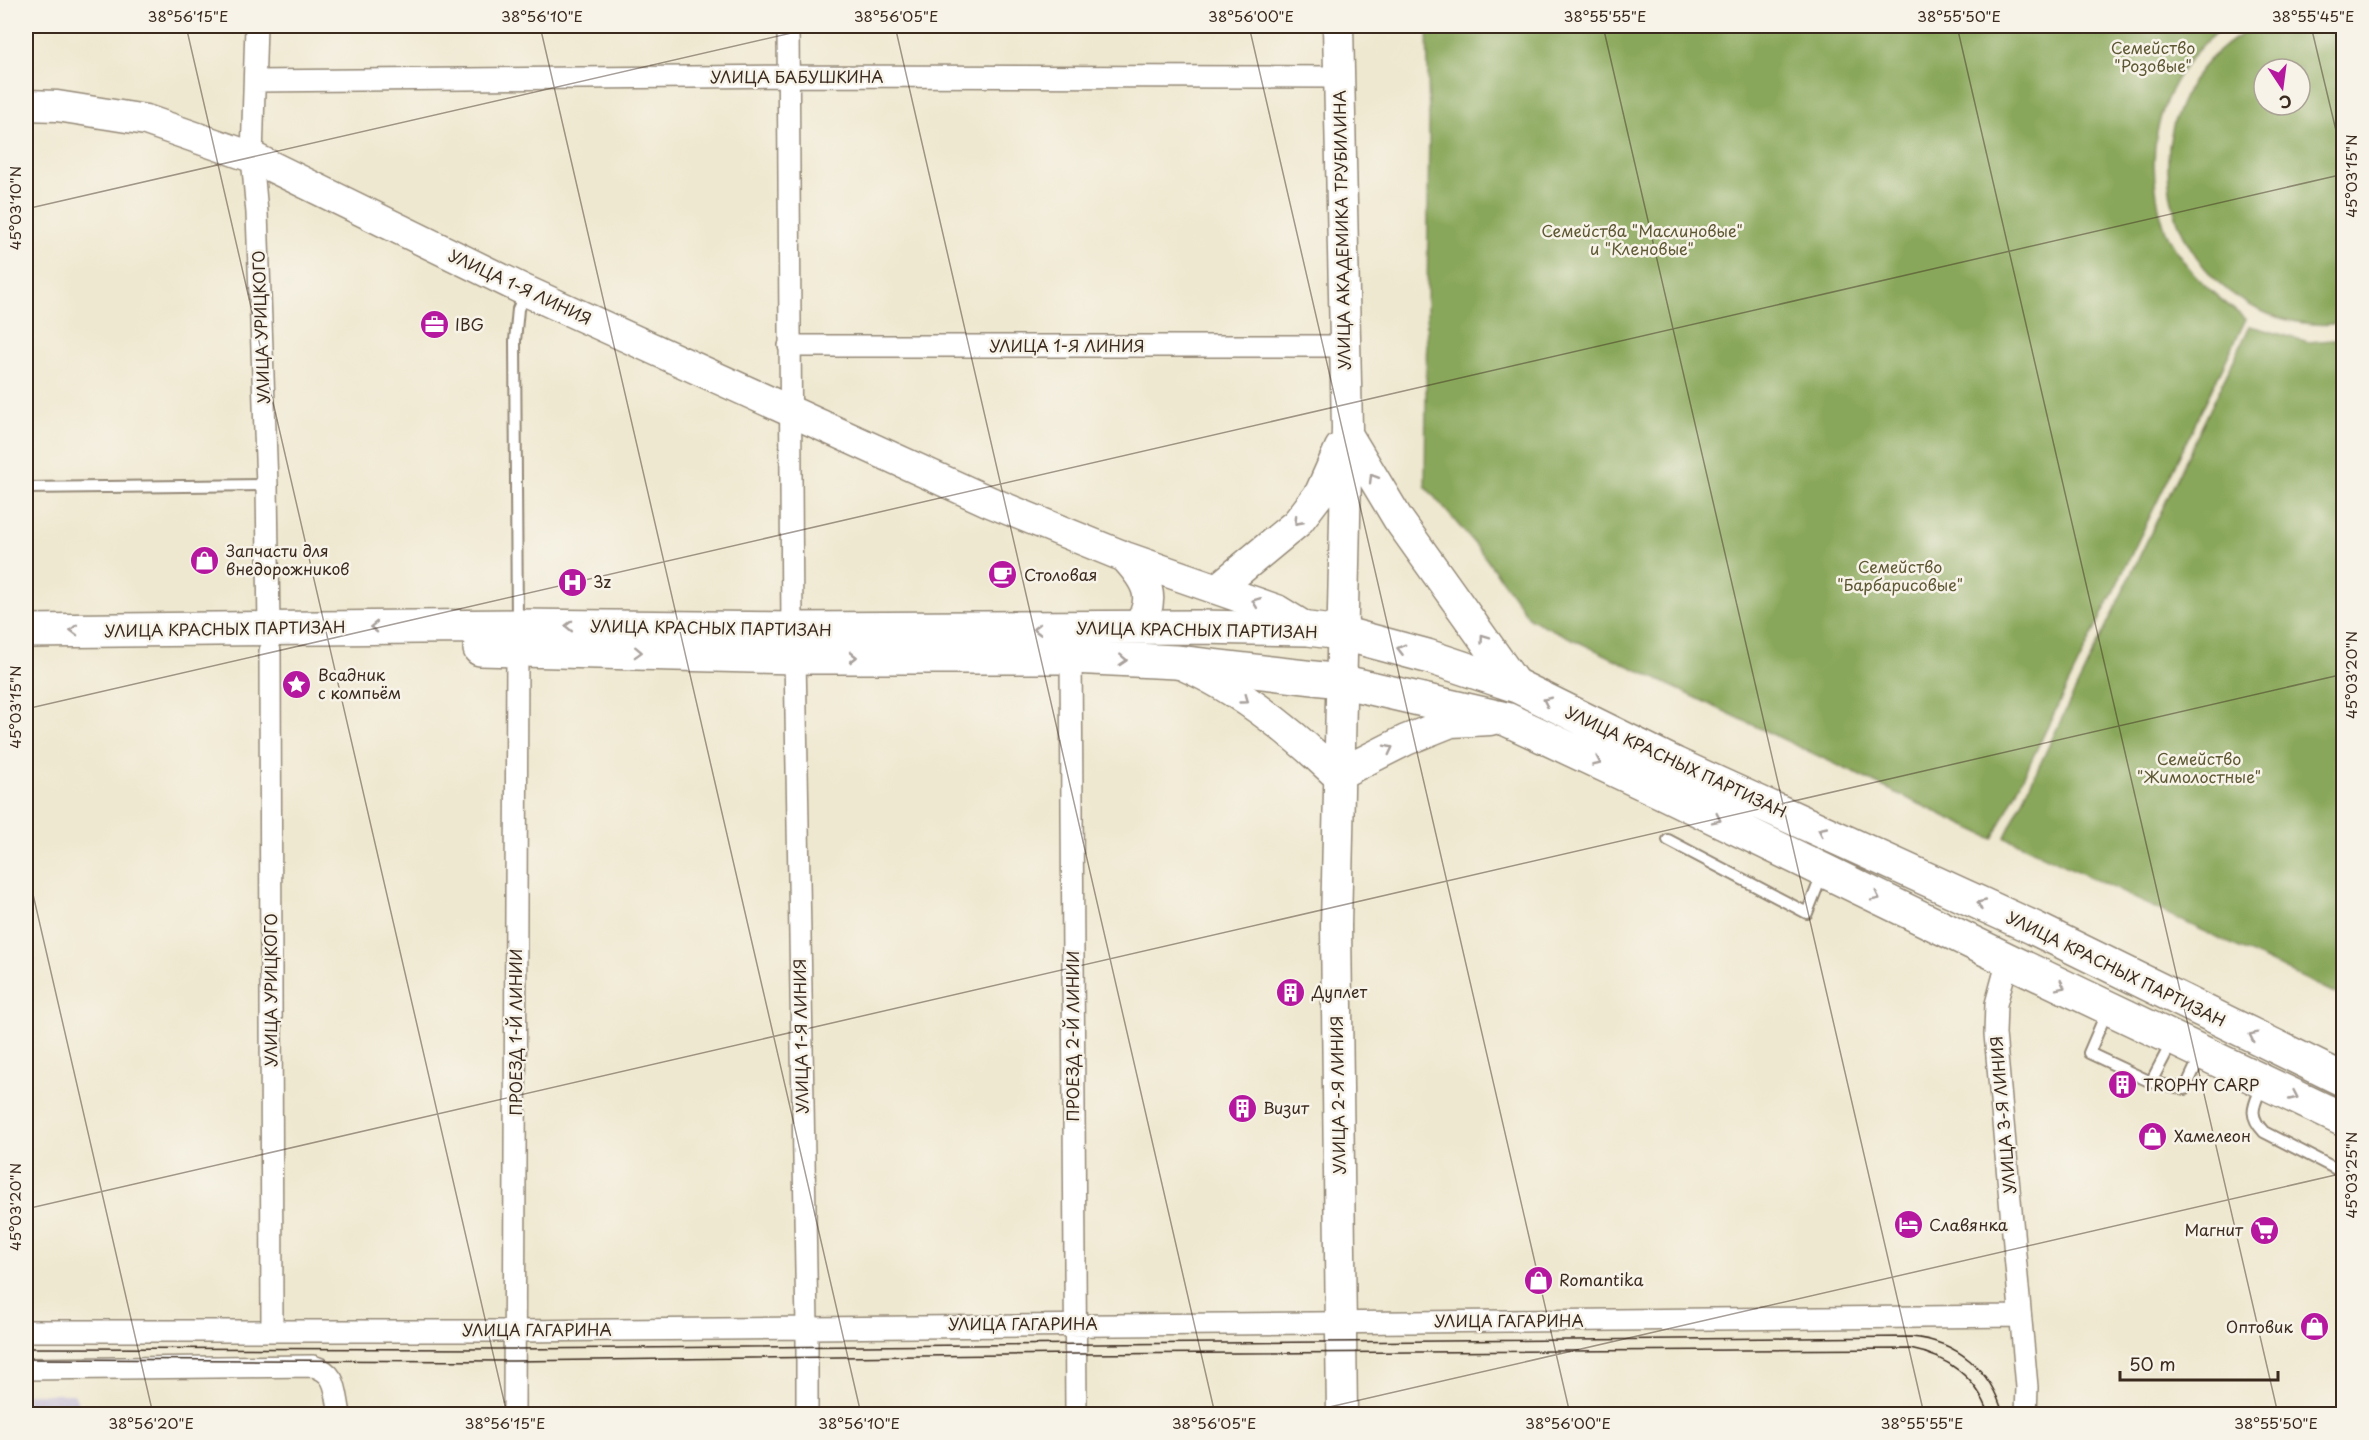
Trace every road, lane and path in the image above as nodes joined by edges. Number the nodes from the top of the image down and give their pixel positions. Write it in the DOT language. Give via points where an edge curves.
graph roads {
  1 [pos="256,26"];
  2 [pos="788,26"];
  3 [pos="1338,26"];
  4 [pos="787,76"];
  5 [pos="1338,77"];
  6 [pos="255,81"];
  7 [pos="26,105"];
  8 [pos="252,157"];
  9 [pos="526,291"];
  10 [pos="789,346"];
  11 [pos="1344,346"];
  12 [pos="790,412"];
  13 [pos="1347,434"];
  14 [pos="267,485"];
  15 [pos="26,488"];
  16 [pos="1125,557"];
  17 [pos="1217,588"];
  18 [pos="1137,628"];
  19 [pos="1308,628"];
  20 [pos="26,631"];
  21 [pos="1341,633"];
  22 [pos="517,637"];
  23 [pos="269,639"];
  24 [pos="793,643"];
  25 [pos="26,654"];
  26 [pos="1071,657"];
  27 [pos="1176,662"];
  28 [pos="1340,681"];
  29 [pos="1517,686"];
  30 [pos="1506,719"];
  31 [pos="1337,776"];
  32 [pos="1668,840"];
  33 [pos="1824,872"];
  34 [pos="2008,960"];
  35 [pos="2108,1008"];
  36 [pos="2188,1046"];
  37 [pos="2343,1080"];
  38 [pos="2151,1082"];
  39 [pos="2264,1082"];
  40 [pos="2343,1120"];
  41 [pos="2343,1172"];
  42 [pos="2020,1316"];
  43 [pos="1341,1322"];
  44 [pos="1075,1324"];
  45 [pos="807,1326"];
  46 [pos="272,1330"];
  47 [pos="26,1331"];
  48 [pos="516,1331"];
  49 [pos="26,1369"];
  50 [pos="340,1414"];
  51 [pos="514,1414"];
  52 [pos="807,1414"];
  53 [pos="1076,1414"];
  54 [pos="1342,1414"];
  55 [pos="2026,1414"];
  1 -- 6 [label="street, УЛИЦА УРИЦКОГО"];
  2 -- 4 [label="street, УЛИЦА 1-Я ЛИНИЯ"];
  3 -- 5 [label="street, УЛИЦА АКАДЕМИКА ТРУБИЛИНА"];
  4 -- 5 [label="street, УЛИЦА БАБУШКИНА"];
  4 -- 6 [label="street, УЛИЦА БАБУШКИНА"];
  4 -- 10 [label="street, УЛИЦА 1-Я ЛИНИЯ"];
  5 -- 11 [label="street, УЛИЦА АКАДЕМИКА ТРУБИЛИНА"];
  6 -- 8 [label="street, УЛИЦА УРИЦКОГО"];
  7 -- 8 [label="street" via="146,120"];
  8 -- 9 [label="street, УЛИЦА 1-Я ЛИНИЯ"];
  8 -- 14 [label="street, УЛИЦА УРИЦКОГО"];
  9 -- 12 [label="street, УЛИЦА 1-Я ЛИНИЯ"];
  9 -- 22 [label="lane" via="518,309 515,341"];
  10 -- 11 [label="street, УЛИЦА 1-Я ЛИНИЯ"];
  10 -- 12 [label="street, УЛИЦА 1-Я ЛИНИЯ"];
  11 -- 13 [label="street, УЛИЦА АКАДЕМИКА ТРУБИЛИНА"];
  12 -- 16 [label="street, УЛИЦА 1-Я ЛИНИЯ" via="990,502"];
  12 -- 24 [label="street, УЛИЦА 1-Я ЛИНИЯ"];
  13 -- 17 [label="street, УЛИЦА АКАДЕМИКА ТРУБИЛИНА, one-way" via="1320,493 1297,524"];
  13 -- 21 [label="street, УЛИЦА АКАДЕМИКА ТРУБИЛИНА"];
  29 -- 13 [label="street, УЛИЦА АКАДЕМИКА ТРУБИЛИНА, one-way" via="1398,519"];
  14 -- 15 [label="lane"];
  14 -- 23 [label="street, УЛИЦА УРИЦКОГО"];
  16 -- 17 [label="street, УЛИЦА 1-Я ЛИНИЯ"];
  16 -- 18 [label="street, УЛИЦА 1-Я ЛИНИЯ" via="1143,578 1149,594 1145,617"];
  19 -- 17 [label="street, УЛИЦА 1-Я ЛИНИЯ, one-way" via="1277,610"];
  18 -- 19 [label="highway, УЛИЦА КРАСНЫХ ПАРТИЗАН"];
  18 -- 24 [label="highway, УЛИЦА КРАСНЫХ ПАРТИЗАН, one-way"];
  19 -- 21 [label="highway, УЛИЦА КРАСНЫХ ПАРТИЗАН"];
  23 -- 20 [label="highway, УЛИЦА КРАСНЫХ ПАРТИЗАН, one-way"];
  21 -- 28 [label="street, УЛИЦА 2-Я ЛИНИЯ"];
  29 -- 21 [label="highway, УЛИЦА КРАСНЫХ ПАРТИЗАН, one-way"];
  22 -- 23 [label="highway, УЛИЦА КРАСНЫХ ПАРТИЗАН"];
  22 -- 24 [label="highway, УЛИЦА КРАСНЫХ ПАРТИЗАН"];
  22 -- 48 [label="street, ПРОЕЗД 1-Й ЛИНИИ"];
  23 -- 25 [label="highway, УЛИЦА КРАСНЫХ ПАРТИЗАН"];
  23 -- 46 [label="street, УЛИЦА УРИЦКОГО"];
  24 -- 26 [label="highway, УЛИЦА КРАСНЫХ ПАРТИЗАН, one-way"];
  24 -- 45 [label="street, УЛИЦА 1-Я ЛИНИЯ"];
  26 -- 27 [label="highway, УЛИЦА КРАСНЫХ ПАРТИЗАН, one-way"];
  26 -- 44 [label="street, ПРОЕЗД 2-Й ЛИНИИ"];
  27 -- 28 [label="highway, УЛИЦА КРАСНЫХ ПАРТИЗАН"];
  27 -- 31 [label="street, one-way" via="1215,679 1302,741"];
  28 -- 30 [label="highway, УЛИЦА КРАСНЫХ ПАРТИЗАН"];
  28 -- 31 [label="street, УЛИЦА 2-Я ЛИНИЯ"];
  37 -- 29 [label="highway, УЛИЦА КРАСНЫХ ПАРТИЗАН, one-way" via="2034,928 1675,764"];
  31 -- 30 [label="street, one-way" via="1451,722"];
  30 -- 33 [label="highway, УЛИЦА КРАСНЫХ ПАРТИЗАН, one-way"];
  31 -- 43 [label="street, УЛИЦА 2-Я ЛИНИЯ"];
  32 -- 33 [label="lane" via="1807,913"];
  33 -- 34 [label="highway, УЛИЦА КРАСНЫХ ПАРТИЗАН, one-way"];
  34 -- 35 [label="highway, УЛИЦА КРАСНЫХ ПАРТИЗАН, one-way"];
  34 -- 42 [label="street, УЛИЦА 3-Я ЛИНИЯ" via="1996,1004 1995,1034"];
  35 -- 36 [label="highway, УЛИЦА КРАСНЫХ ПАРТИЗАН"];
  35 -- 38 [label="lane" via="2089,1053"];
  36 -- 38 [label="lane"];
  36 -- 38 [label="lane" via="2185,1089"];
  36 -- 39 [label="highway, УЛИЦА КРАСНЫХ ПАРТИЗАН"];
  39 -- 40 [label="highway, УЛИЦА КРАСНЫХ ПАРТИЗАН, one-way"];
  39 -- 41 [label="lane" via="2253,1110 2255,1122 2264,1132"];
  42 -- 43 [label="street, УЛИЦА ГАГАРИНА"];
  42 -- 55 [label="street, УЛИЦА 3-Я ЛИНИЯ"];
  43 -- 44 [label="street, УЛИЦА ГАГАРИНА"];
  43 -- 54 [label="street, УЛИЦА 2-Я ЛИНИЯ"];
  44 -- 45 [label="street, УЛИЦА ГАГАРИНА"];
  44 -- 53 [label="street, ПРОЕЗД 2-Й ЛИНИИ"];
  45 -- 48 [label="street, УЛИЦА ГАГАРИНА"];
  45 -- 52 [label="street, УЛИЦА 1-Я ЛИНИЯ"];
  46 -- 47 [label="street, УЛИЦА ГАГАРИНА"];
  46 -- 48 [label="street, УЛИЦА ГАГАРИНА"];
  48 -- 51 [label="street, ПРОЕЗД 1-Й ЛИНИИ"];
  49 -- 50 [label="street" via="313,1366 332,1376"];
}
